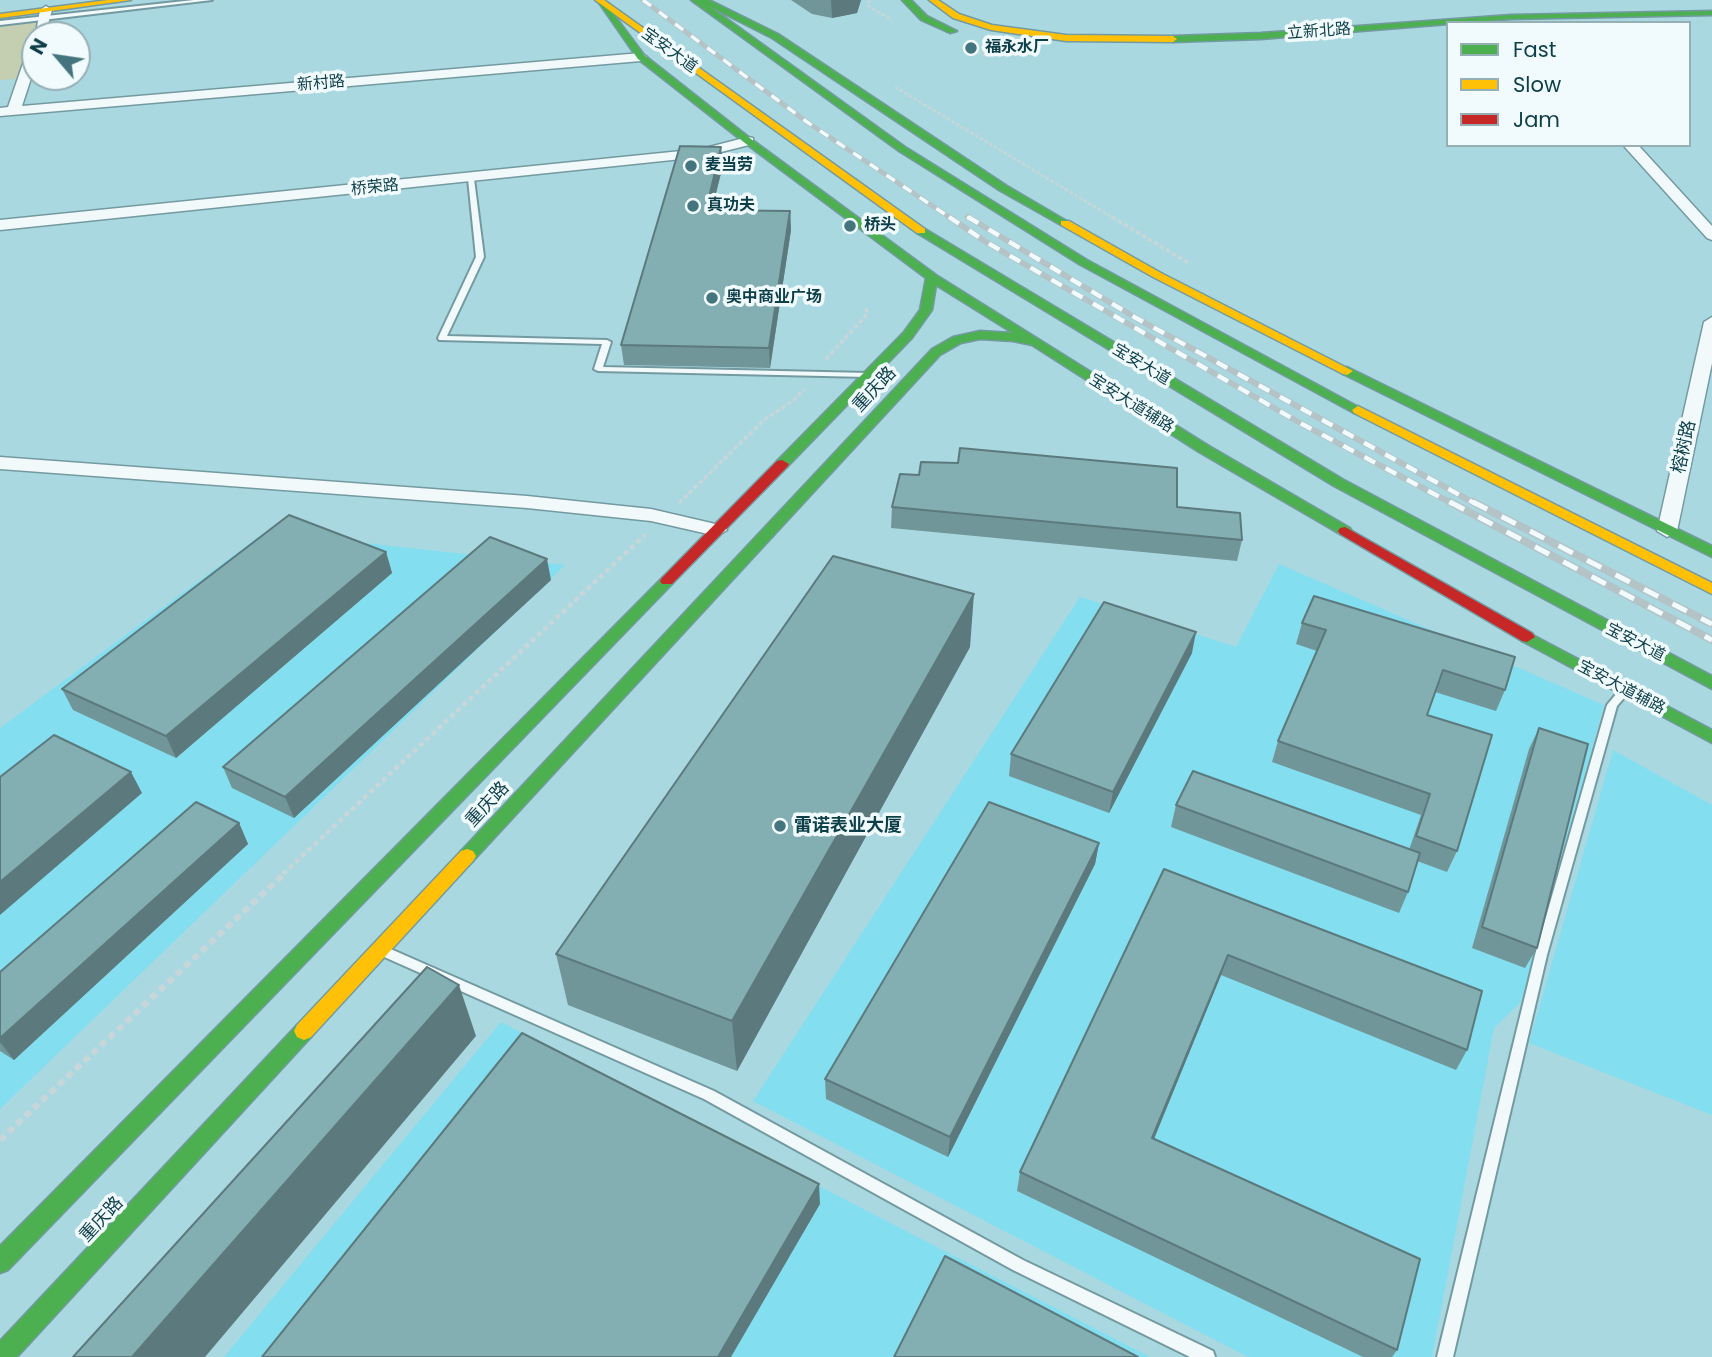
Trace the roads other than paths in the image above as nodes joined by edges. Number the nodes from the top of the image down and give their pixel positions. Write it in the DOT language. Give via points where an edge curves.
graph roads {
  1 [pos="64,0"];
  2 [pos="127,0"];
  3 [pos="209,0"];
  4 [pos="600,0"];
  5 [pos="695,0"];
  6 [pos="703,0"];
  7 [pos="906,0"];
  8 [pos="933,0"];
  9 [pos="0,8"];
  10 [pos="1712,13"];
  11 [pos="45,14"];
  12 [pos="0,16"];
  13 [pos="1514,20"];
  14 [pos="43,21"];
  15 [pos="1712,22"];
  16 [pos="0,23"];
  17 [pos="1691,23"];
  18 [pos="1446,24"];
  19 [pos="1446,31"];
  20 [pos="641,57"];
  21 [pos="21,78"];
  22 [pos="7,111"];
  23 [pos="748,141"];
  24 [pos="1632,147"];
  25 [pos="471,179"];
  26 [pos="0,225"];
  27 [pos="1712,235"];
  28 [pos="932,277"];
  29 [pos="1712,322"];
  30 [pos="1030,342"];
  31 [pos="868,375"];
  32 [pos="839,430"];
  33 [pos="0,463"];
  34 [pos="717,530"];
  35 [pos="1667,531"];
  36 [pos="1712,552"];
  37 [pos="1712,589"];
  38 [pos="1712,683"];
  39 [pos="1626,690"];
  40 [pos="1712,737"];
  41 [pos="380,949"];
  42 [pos="0,1262"];
  43 [pos="1,1357"];
  44 [pos="1207,1357"];
  45 [pos="1445,1357"];
  1 -- 9 [label="main road"];
  2 -- 11 [label="main road"];
  3 -- 11 [label="lane"];
  4 -- 20 [label="main road, 宝安大道辅路"];
  4 -- 38 [label="main road, 宝安大道" via="915,227 1021,293 1339,483"];
  5 -- 37 [label="main road" via="902,149 1083,262 1387,426"];
  6 -- 35 [label="main road" via="775,36 992,181 1157,275"];
  7 -- 19 [label="main road, 立新北路" via="924,18 960,33 1061,49 1248,48"];
  8 -- 18 [label="main road, 立新北路" via="956,16 984,25 1101,40"];
  10 -- 13 [label="main road, 立新北路"];
  11 -- 12 [label="main road"];
  11 -- 14 [label="street"];
  11 -- 16 [label="lane"];
  15 -- 17 [label="main road"];
  20 -- 22 [label="street, 新村路"];
  20 -- 23 [label="main road, 宝安大道辅路"];
  21 -- 22 [label="street"];
  23 -- 25 [label="street, 桥荣路" via="701,153"];
  23 -- 28 [label="main road, 宝安大道辅路"];
  24 -- 27 [label="street"];
  25 -- 26 [label="street, 桥荣路"];
  25 -- 31 [label="lane" via="480,257 442,338 607,342 598,369"];
  28 -- 30 [label="main road, 宝安大道辅路"];
  28 -- 31 [label="main road, 重庆路" via="926,310 918,324"];
  29 -- 35 [label="street, 榕树路"];
  30 -- 32 [label="main road, 重庆路" via="980,335 946,345"];
  30 -- 39 [label="main road, 宝安大道辅路" via="1204,449"];
  31 -- 32 [label="main road, 重庆路"];
  32 -- 34 [label="main road, 重庆路"];
  32 -- 41 [label="main road, 重庆路"];
  33 -- 34 [label="street" via="527,502 664,518"];
  34 -- 42 [label="main road, 重庆路"];
  35 -- 36 [label="main road"];
  39 -- 40 [label="main road, 宝安大道辅路"];
  39 -- 45 [label="lane" via="1612,705 1541,955"];
  41 -- 43 [label="main road, 重庆路"];
  41 -- 44 [label="lane" via="709,1095 1018,1265"];
}
